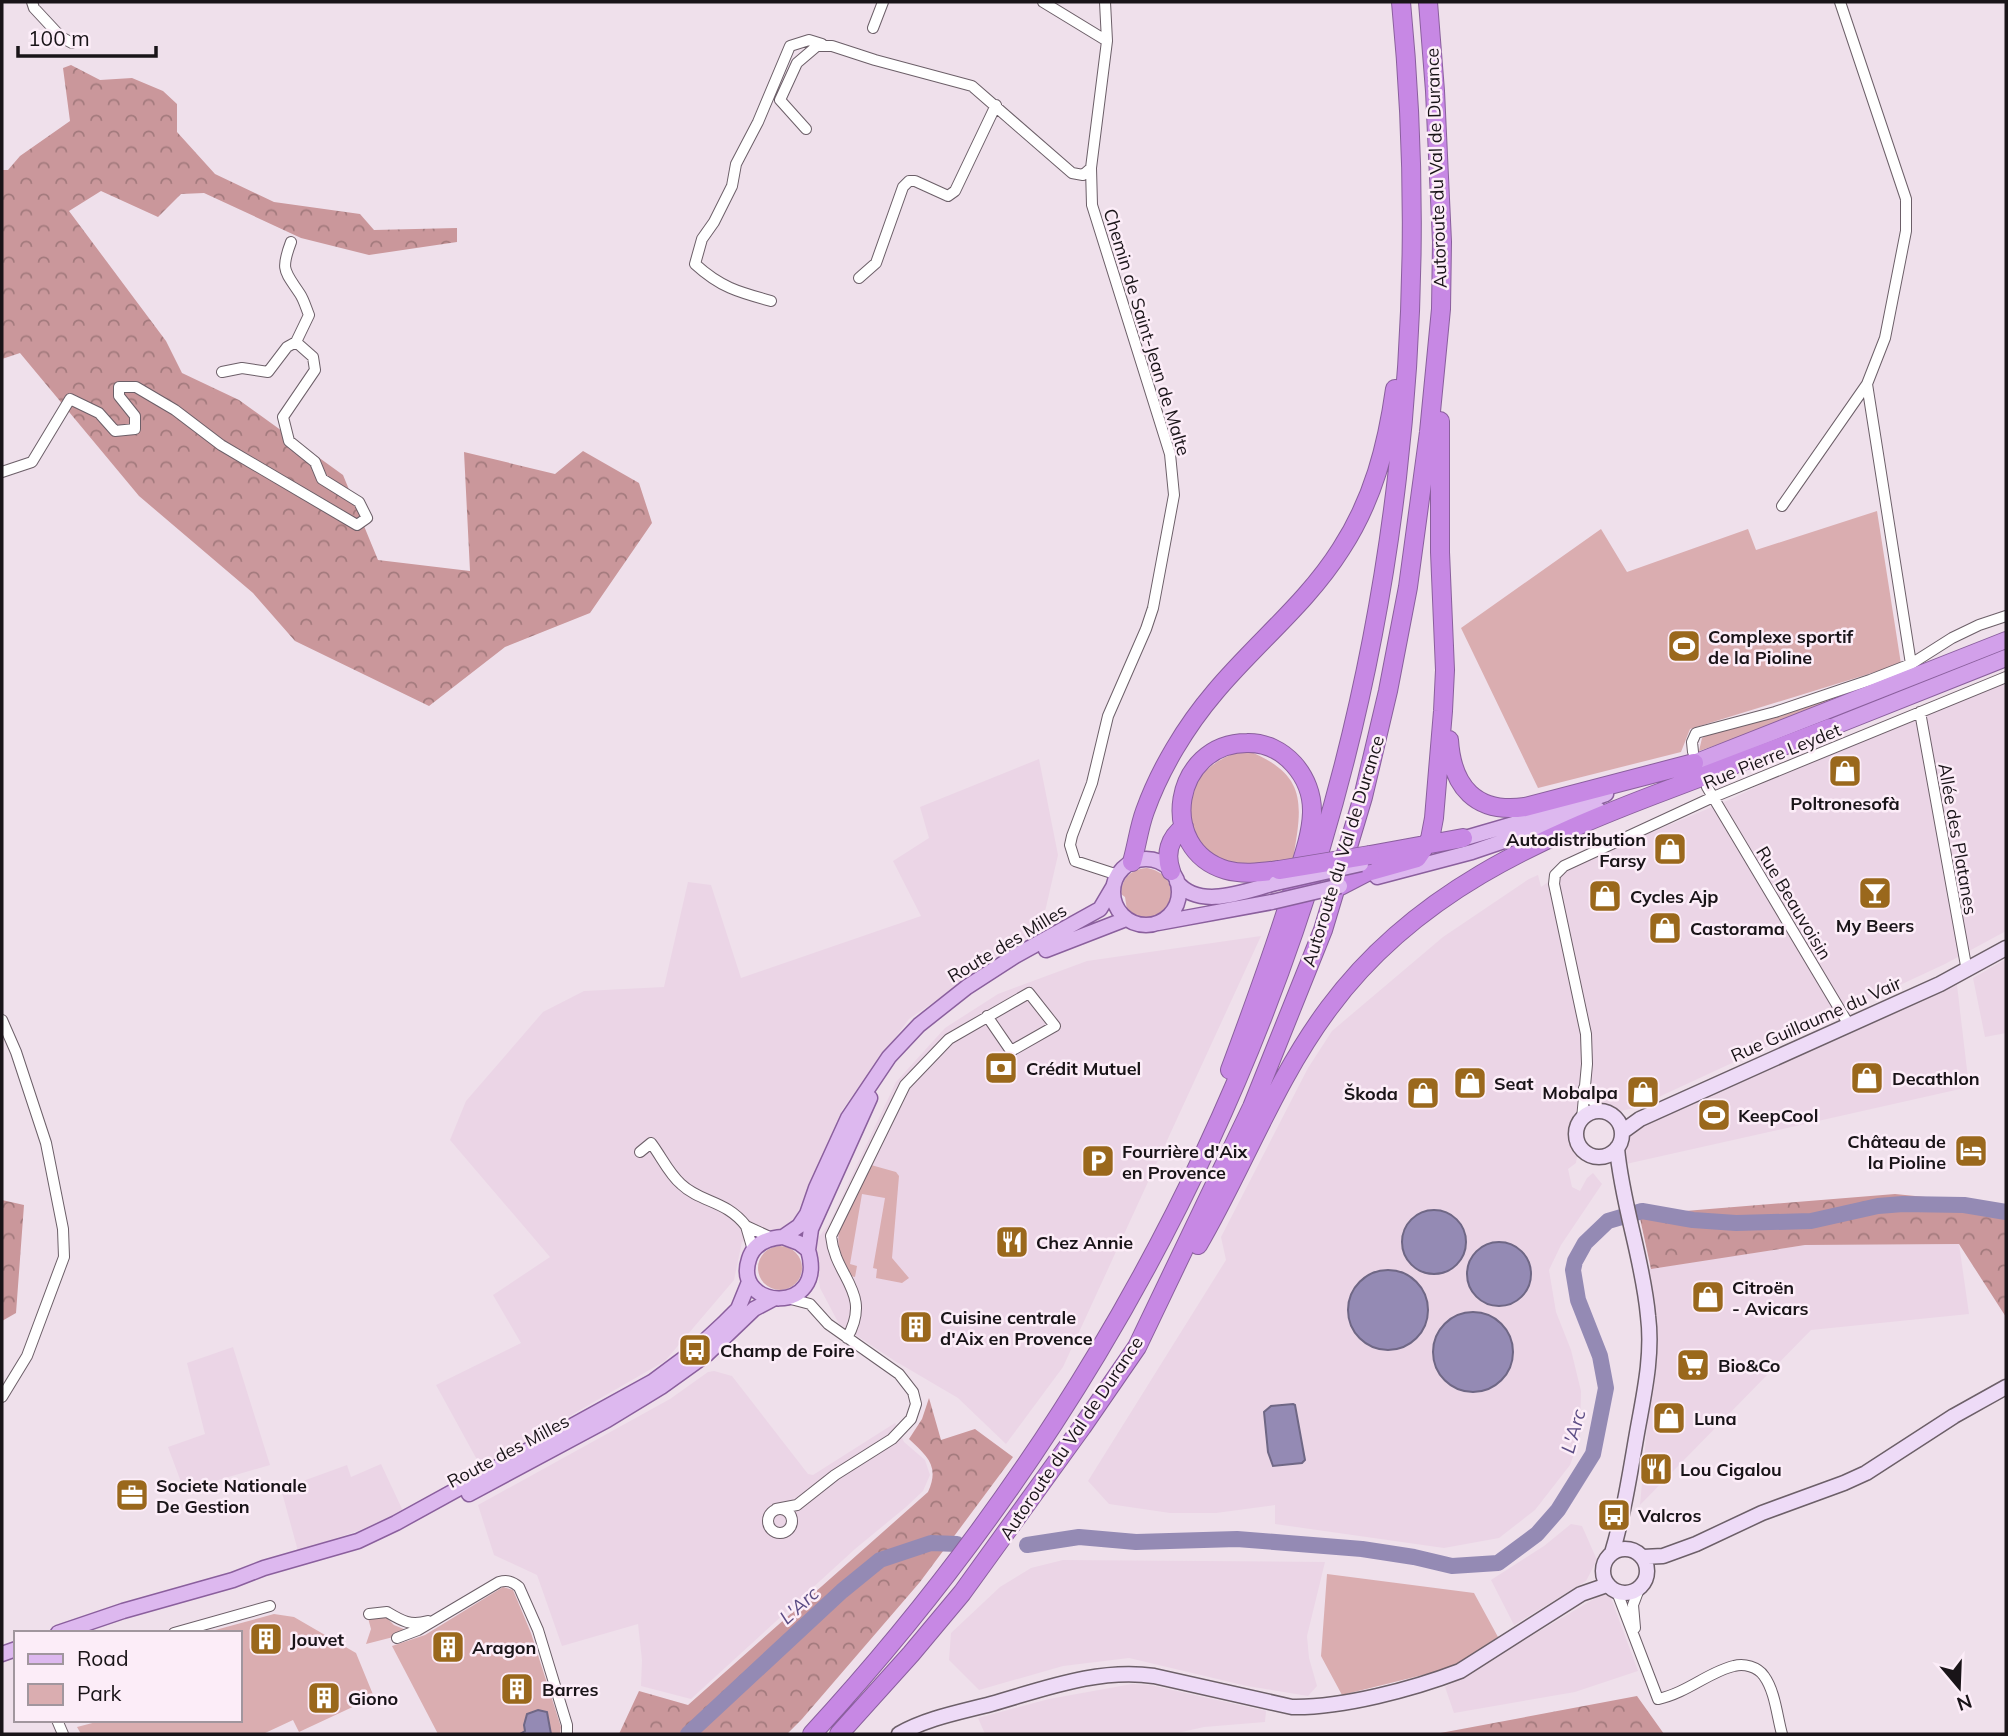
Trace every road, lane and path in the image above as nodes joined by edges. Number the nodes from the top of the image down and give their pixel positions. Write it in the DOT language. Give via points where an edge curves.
graph roads {
  1 [pos="32,2"];
  2 [pos="883,2"];
  3 [pos="1043,2"];
  4 [pos="1105,2"];
  5 [pos="1401,2"];
  6 [pos="1428,2"];
  7 [pos="1840,2"];
  8 [pos="873,28"];
  9 [pos="1107,41"];
  10 [pos="72,43"];
  11 [pos="826,46"];
  12 [pos="996,104"];
  13 [pos="806,129"];
  14 [pos="1091,168"];
  15 [pos="290,242"];
  16 [pos="1412,262"];
  17 [pos="859,278"];
  18 [pos="771,300"];
  19 [pos="1440,309"];
  20 [pos="296,342"];
  21 [pos="222,372"];
  22 [pos="1867,384"];
  23 [pos="2,472"];
  24 [pos="1782,506"];
  25 [pos="2006,616"];
  26 [pos="2006,640"];
  27 [pos="2006,658"];
  28 [pos="1912,664"];
  29 [pos="1445,670"];
  30 [pos="2006,677"];
  31 [pos="1920,712"];
  32 [pos="1830,728"];
  33 [pos="1694,757"];
  34 [pos="1707,786"];
  35 [pos="1711,798"];
  36 [pos="1184,827"];
  37 [pos="1463,838"];
  38 [pos="1425,848"];
  39 [pos="1132,862"];
  40 [pos="1368,867"];
  41 [pos="1278,876"];
  42 [pos="1174,877"];
  43 [pos="1115,881"];
  44 [pos="1340,886"];
  45 [pos="1126,919"];
  46 [pos="1157,923"];
  47 [pos="2006,948"];
  48 [pos="1967,971"];
  49 [pos="987,1016"];
  50 [pos="2,1020"];
  51 [pos="1849,1025"];
  52 [pos="1584,1088"];
  53 [pos="1600,1111"];
  54 [pos="1615,1118"];
  55 [pos="1582,1119"];
  56 [pos="1640,1119"];
  57 [pos="1622,1132"];
  58 [pos="1617,1148"];
  59 [pos="640,1152"];
  60 [pos="1600,1157"];
  61 [pos="1621,1179"];
  62 [pos="746,1226"];
  63 [pos="781,1238"];
  64 [pos="753,1250"];
  65 [pos="808,1250"];
  66 [pos="808,1281"];
  67 [pos="750,1282"];
  68 [pos="1135,1289"];
  69 [pos="780,1299"];
  70 [pos="810,1304"];
  71 [pos="847,1338"];
  72 [pos="1137,1347"];
  73 [pos="2006,1387"];
  74 [pos="2,1397"];
  75 [pos="797,1505"];
  76 [pos="776,1510"];
  77 [pos="792,1520"];
  78 [pos="1621,1521"];
  79 [pos="1696,1544"];
  80 [pos="1612,1553"];
  81 [pos="1637,1553"];
  82 [pos="1647,1575"];
  83 [pos="233,1580"];
  84 [pos="1609,1582"];
  85 [pos="1639,1589"];
  86 [pos="270,1606"];
  87 [pos="369,1614"];
  88 [pos="439,1618"];
  89 [pos="64,1631"];
  90 [pos="181,1631"];
  91 [pos="397,1638"];
  92 [pos="1637,1642"];
  93 [pos="567,1734"];
  94 [pos="812,1734"];
  95 [pos="839,1734"];
  96 [pos="900,1734"];
  97 [pos="1782,1734"];
  1 -- 10 [label="street" via="61,37"];
  2 -- 8 [label="street"];
  3 -- 9 [label="street"];
  4 -- 9 [label="street, Chemin de Saint-Jean de Malte"];
  5 -- 16 [label="highway, Autoroute du Val de Durance" via="1410,128"];
  6 -- 19 [label="highway, Autoroute du Val de Durance" via="1441,196"];
  7 -- 22 [label="street" via="1906,199 1906,231 1885,338"];
  9 -- 14 [label="street, Chemin de Saint-Jean de Malte"];
  11 -- 12 [label="street" via="972,86"];
  11 -- 13 [label="street" via="817,46 797,63 780,100"];
  11 -- 18 [label="street" via="809,40 790,46 736,164 732,186 702,239 695,264 712,280"];
  12 -- 14 [label="street" via="1072,173 1083,175"];
  12 -- 17 [label="street" via="955,191 948,196 915,181 903,187 876,263"];
  14 -- 43 [label="street, Chemin de Saint-Jean de Malte" via="1092,205 1170,454 1174,495 1153,608 1108,716 1092,783 1070,845 1075,860"];
  15 -- 20 [label="street" via="284,259 288,279 309,315"];
  16 -- 39 [label="highway" via="1388,435 1364,507 1325,572 1213,693 1178,743 1145,811"];
  16 -- 68 [label="highway, Autoroute du Val de Durance" via="1404,417 1385,569 1339,788 1286,956 1248,1056 1181,1204"];
  19 -- 29 [label="highway"];
  19 -- 72 [label="highway, Autoroute du Val de Durance" via="1406,600 1353,830 1316,949 1252,1107"];
  20 -- 21 [label="street" via="268,372 242,368"];
  20 -- 23 [label="street" via="313,357 316,370 283,416 289,440 315,462 321,479 359,502 367,519 357,525 221,445 136,387 119,387 119,396 135,416 135,429 115,431 99,414 70,399 32,462"];
  22 -- 24 [label="street"];
  22 -- 28 [label="street"];
  25 -- 28 [label="street" via="1952,638"];
  26 -- 33 [label="highway"];
  27 -- 32 [label="highway"];
  28 -- 33 [label="street" via="1775,712 1696,733"];
  29 -- 33 [label="highway" via="1455,771 1467,791 1492,807 1525,807"];
  29 -- 38 [label="highway" via="1434,818"];
  30 -- 31 [label="street, Rue Pierre Leydet"];
  31 -- 35 [label="street, Rue Pierre Leydet"];
  31 -- 48 [label="street, Allée des Platanes"];
  32 -- 40 [label="main road" via="1472,852 1418,868"];
  32 -- 72 [label="highway" via="1536,843 1467,881 1386,945 1318,1024 1215,1215"];
  33 -- 37 [label="main road" via="1541,816"];
  34 -- 35 [label="street, Rue Beauvoisin"];
  35 -- 51 [label="street, Rue Beauvoisin"];
  35 -- 52 [label="street, Rue Pierre Leydet" via="1564,866 1555,875 1586,1034"];
  36 -- 41 [label="highway" via="1196,849 1219,867"];
  36 -- 42 [label="highway" via="1169,846"];
  36 -- 68 [label="highway" via="1182,799 1191,772 1207,755 1223,747 1248,743 1275,748 1294,764 1310,794 1312,814 1303,856 1259,990 1211,1117"];
  37 -- 38 [label="highway"];
  38 -- 40 [label="highway"];
  39 -- 42 [label="main road" via="1153,860"];
  39 -- 43 [label="main road"];
  40 -- 41 [label="highway, bridge"];
  40 -- 44 [label="highway"];
  41 -- 42 [label="main road" via="1208,897 1194,895"];
  42 -- 46 [label="main road" via="1179,892 1173,911"];
  43 -- 45 [label="main road" via="1115,905"];
  43 -- 63 [label="main road, Route des Milles" via="1100,909 967,987 919,1025 889,1058 848,1118 807,1214"];
  44 -- 46 [label="main road, bridge"];
  45 -- 46 [label="main road" via="1136,924"];
  45 -- 65 [label="main road, Route des Milles" via="1060,943 974,990 897,1058 870,1097 811,1228"];
  47 -- 48 [label="main road, Rue Guillaume du Vair"];
  48 -- 51 [label="main road, Rue Guillaume du Vair"];
  49 -- 49 [label="street" via="1029,993 1055,1026 1011,1051"];
  49 -- 71 [label="street" via="948,1039 905,1085 831,1236 835,1257 858,1309"];
  50 -- 74 [label="street" via="46,1143 63,1228 64,1257 27,1356"];
  51 -- 56 [label="main road, Rue Guillaume du Vair"];
  52 -- 53 [label="street"];
  52 -- 55 [label="street"];
  53 -- 54 [label="main road"];
  53 -- 55 [label="main road"];
  54 -- 56 [label="main road, Rue Guillaume du Vair"];
  54 -- 57 [label="main road"];
  55 -- 60 [label="main road" via="1576,1132 1579,1146"];
  56 -- 57 [label="main road, Rue Guillaume du Vair"];
  57 -- 58 [label="main road"];
  58 -- 60 [label="main road"];
  58 -- 61 [label="main road"];
  59 -- 62 [label="street" via="651,1143 681,1184 738,1215"];
  60 -- 61 [label="main road"];
  61 -- 78 [label="main road" via="1648,1316 1649,1356"];
  62 -- 63 [label="street"];
  62 -- 64 [label="street"];
  63 -- 64 [label="main road"];
  63 -- 65 [label="main road"];
  64 -- 67 [label="main road" via="747,1264"];
  65 -- 66 [label="main road"];
  66 -- 69 [label="main road" via="799,1293"];
  66 -- 70 [label="street"];
  67 -- 69 [label="main road" via="759,1292"];
  67 -- 83 [label="main road, Route des Milles" via="737,1309 695,1350 652,1382 358,1541"];
  68 -- 94 [label="highway, Autoroute du Val de Durance" via="1037,1451 980,1532"];
  69 -- 70 [label="street"];
  69 -- 83 [label="main road, Route des Milles" via="754,1309 707,1354 661,1387 402,1531 335,1558"];
  70 -- 71 [label="street"];
  71 -- 75 [label="street" via="908,1383 916,1404 911,1419 892,1439"];
  72 -- 95 [label="highway, Autoroute du Val de Durance" via="981,1567"];
  73 -- 79 [label="main road" via="1866,1473"];
  75 -- 76 [label="street"];
  75 -- 77 [label="street"];
  76 -- 77 [label="street" via="788,1512"];
  76 -- 77 [label="street" via="768,1518 772,1529 784,1531"];
  78 -- 80 [label="main road"];
  78 -- 81 [label="main road"];
  79 -- 81 [label="main road" via="1657,1558"];
  79 -- 82 [label="main road"];
  80 -- 81 [label="main road" via="1618,1549"];
  80 -- 84 [label="main road" via="1607,1558"];
  81 -- 82 [label="main road" via="1647,1565"];
  82 -- 85 [label="main road"];
  83 -- 89 [label="main road, Route des Milles"];
  84 -- 85 [label="main road" via="1632,1592"];
  84 -- 92 [label="street"];
  84 -- 96 [label="main road" via="1581,1594 1460,1671 1341,1704 1292,1707 1154,1676 1095,1676 951,1714"];
  85 -- 92 [label="street" via="1633,1605"];
  86 -- 90 [label="street"];
  87 -- 88 [label="street" via="387,1612 399,1621 416,1624"];
  88 -- 91 [label="street"];
  88 -- 93 [label="street" via="499,1582 510,1581 519,1587 541,1641"];
  92 -- 97 [label="street" via="1658,1699 1732,1666 1757,1669 1773,1697"];
}
